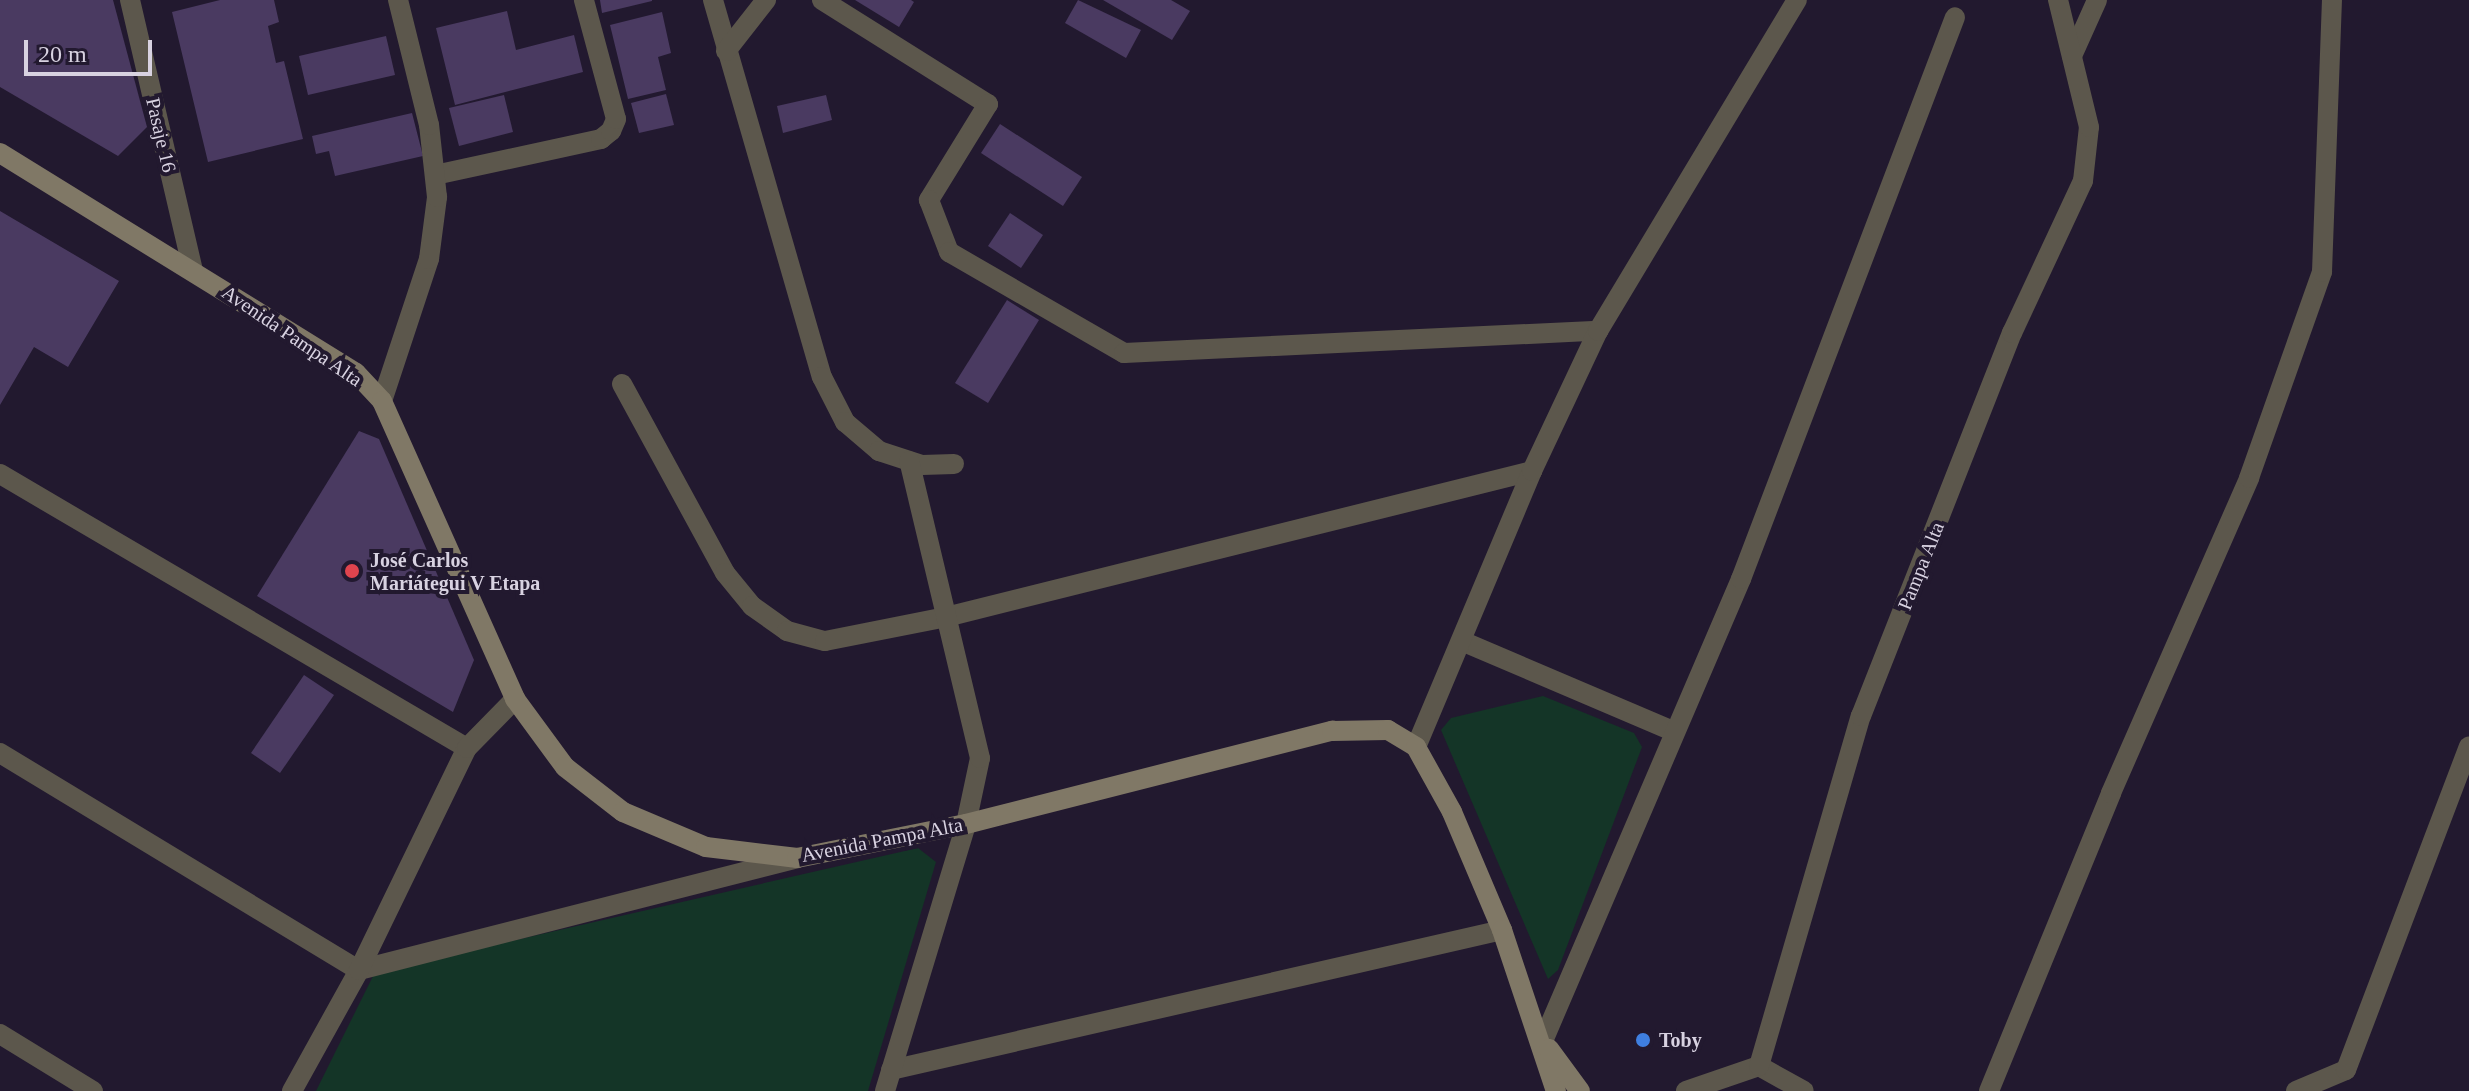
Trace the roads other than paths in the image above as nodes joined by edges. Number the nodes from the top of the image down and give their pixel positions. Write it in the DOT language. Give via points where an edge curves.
graph roads {
  1 [pos="130,0"];
  2 [pos="398,0"];
  3 [pos="584,0"];
  4 [pos="713,0"];
  5 [pos="766,0"];
  6 [pos="822,0"];
  7 [pos="1797,0"];
  8 [pos="2058,0"];
  9 [pos="2097,0"];
  10 [pos="2332,0"];
  11 [pos="1955,17"];
  12 [pos="726,51"];
  13 [pos="2072,56"];
  14 [pos="0,153"];
  15 [pos="435,175"];
  16 [pos="193,270"];
  17 [pos="1598,331"];
  18 [pos="622,384"];
  19 [pos="382,401"];
  20 [pos="909,461"];
  21 [pos="954,464"];
  22 [pos="1532,471"];
  23 [pos="0,474"];
  24 [pos="946,617"];
  25 [pos="1464,642"];
  26 [pos="515,699"];
  27 [pos="1673,731"];
  28 [pos="1416,747"];
  29 [pos="2469,747"];
  30 [pos="467,748"];
  31 [pos="0,753"];
  32 [pos="966,824"];
  33 [pos="797,858"];
  34 [pos="1502,930"];
  35 [pos="359,970"];
  36 [pos="0,1034"];
  37 [pos="1543,1041"];
  38 [pos="1759,1066"];
  39 [pos="891,1070"];
  40 [pos="93,1091"];
  41 [pos="292,1091"];
  42 [pos="885,1091"];
  43 [pos="1556,1091"];
  44 [pos="1580,1091"];
  45 [pos="1686,1091"];
  46 [pos="1804,1091"];
  47 [pos="1989,1091"];
  48 [pos="2296,1091"];
  1 -- 16 [label="street, Pasaje 16"];
  2 -- 15 [label="street" via="429,125"];
  3 -- 15 [label="street" via="616,119 611,131 601,139"];
  4 -- 12 [label="street"];
  5 -- 12 [label="street"];
  6 -- 17 [label="street" via="988,104 929,200 949,252 1124,353"];
  7 -- 17 [label="street"];
  8 -- 13 [label="street, Pampa Alta"];
  9 -- 13 [label="street"];
  10 -- 47 [label="street" via="2322,272 2249,478 2111,793"];
  11 -- 27 [label="street" via="1741,579"];
  12 -- 20 [label="street" via="822,377 845,422 879,451"];
  13 -- 38 [label="street, Pampa Alta" via="2089,127 2083,181 2012,333 1861,716"];
  14 -- 16 [label="street, Avenida Pampa Alta"];
  15 -- 19 [label="street" via="429,259"];
  16 -- 19 [label="street, Avenida Pampa Alta" via="356,373"];
  17 -- 22 [label="street"];
  18 -- 24 [label="street" via="704,540 752,606 787,631 825,641"];
  19 -- 26 [label="street, Avenida Pampa Alta"];
  20 -- 21 [label="street"];
  20 -- 24 [label="street"];
  22 -- 24 [label="street"];
  22 -- 25 [label="street"];
  23 -- 30 [label="street"];
  24 -- 32 [label="street" via="980,758"];
  25 -- 27 [label="street"];
  25 -- 28 [label="street"];
  26 -- 30 [label="street"];
  26 -- 33 [label="street, Avenida Pampa Alta" via="565,767 623,812 706,847"];
  27 -- 37 [label="street"];
  28 -- 32 [label="street, Avenida Pampa Alta" via="1388,730 1332,731"];
  28 -- 34 [label="street" via="1452,812"];
  29 -- 48 [label="street" via="2346,1070"];
  30 -- 35 [label="street"];
  31 -- 35 [label="street"];
  32 -- 33 [label="street, Avenida Pampa Alta"];
  32 -- 39 [label="street"];
  33 -- 35 [label="street"];
  34 -- 37 [label="street"];
  34 -- 39 [label="street"];
  35 -- 41 [label="street"];
  36 -- 40 [label="street"];
  37 -- 43 [label="street"];
  37 -- 44 [label="street"];
  38 -- 45 [label="street"];
  38 -- 46 [label="street"];
  39 -- 42 [label="street"];
}
